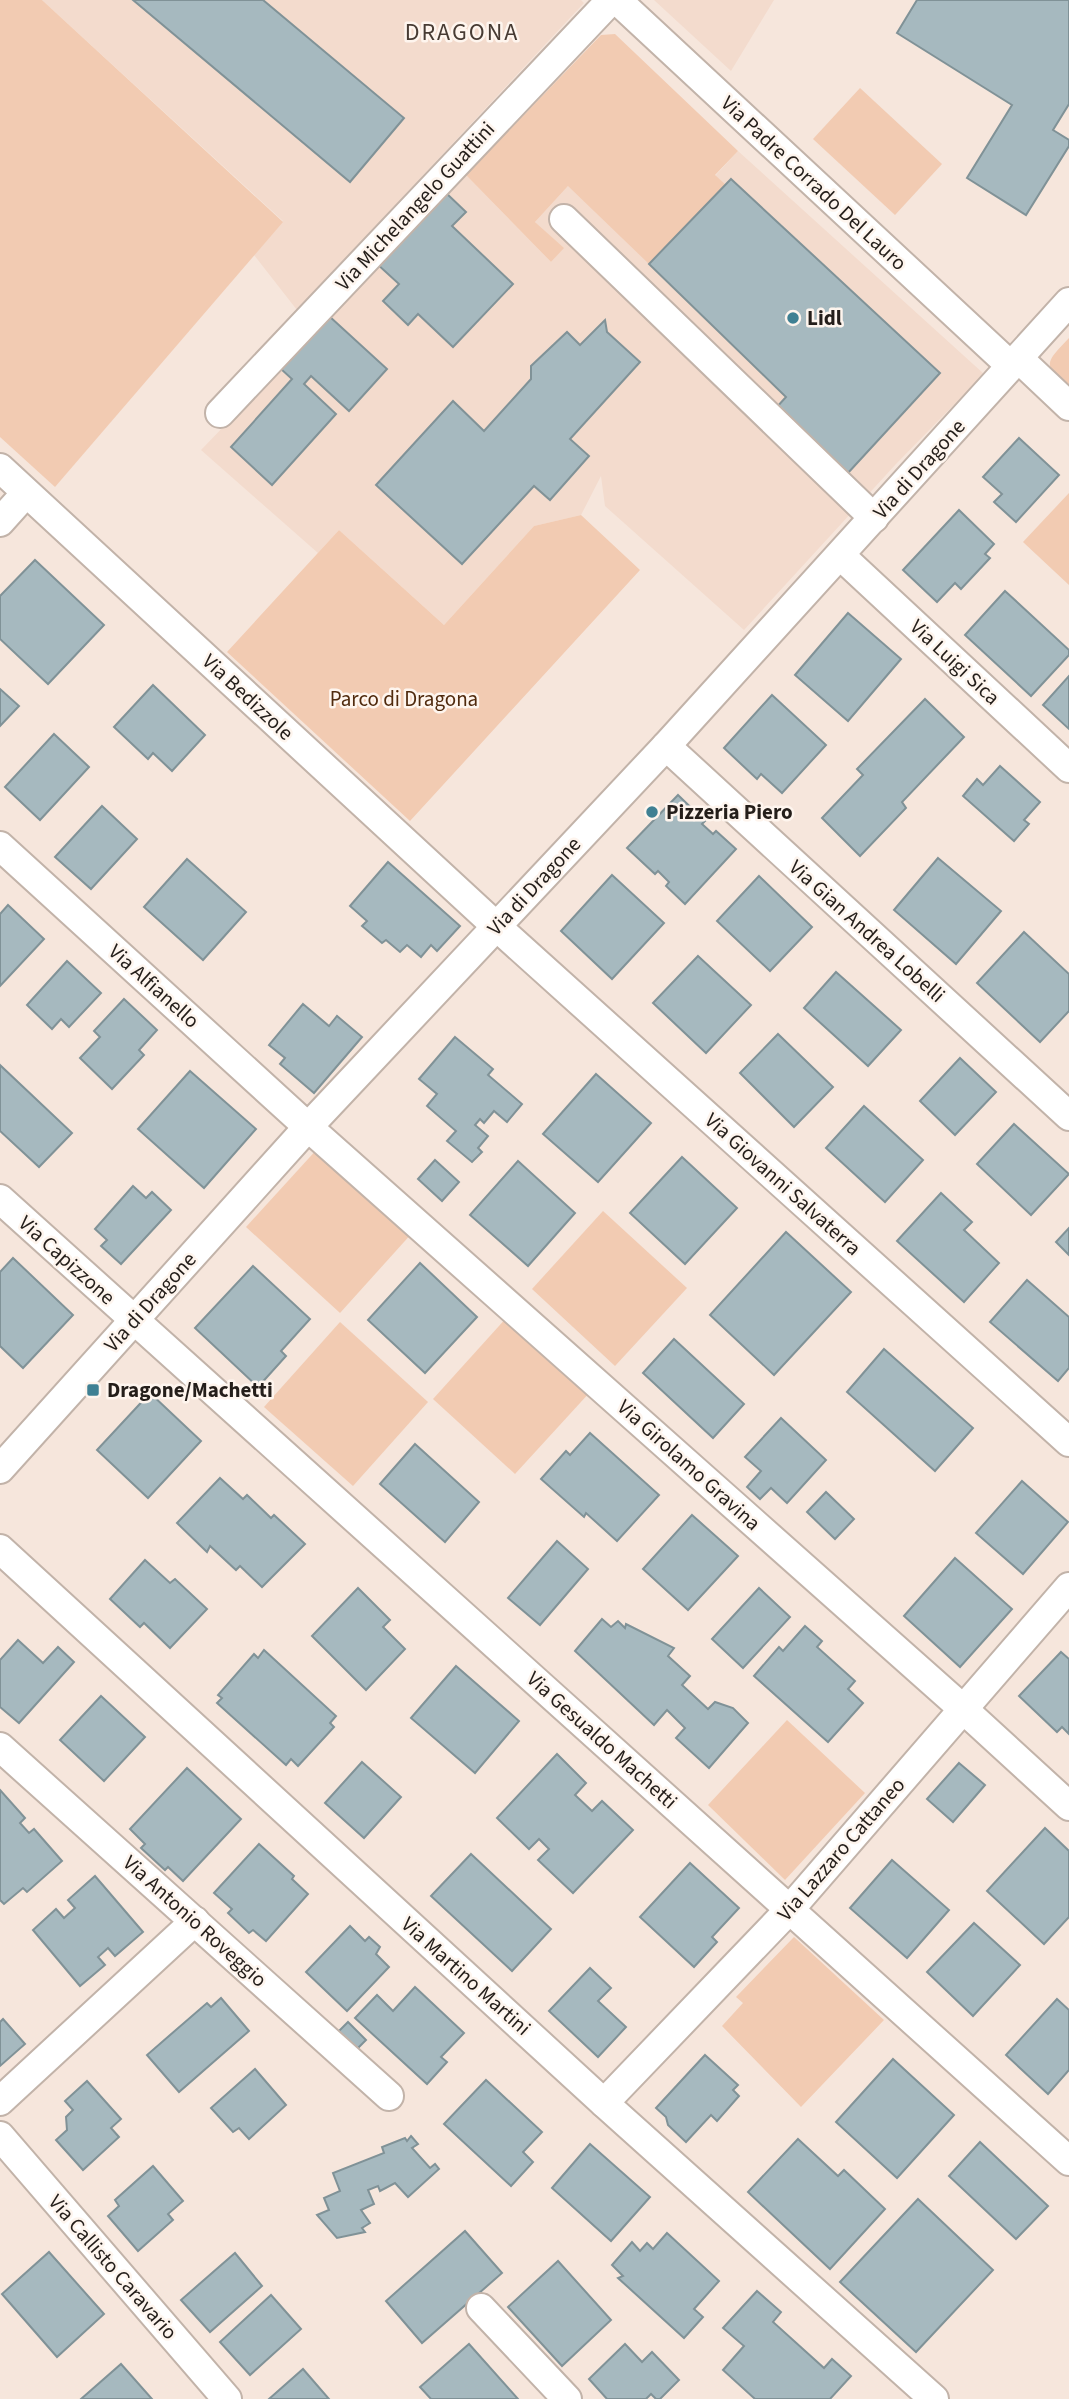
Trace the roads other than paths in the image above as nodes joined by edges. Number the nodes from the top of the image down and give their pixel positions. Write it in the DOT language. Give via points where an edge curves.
graph roads {
  1 [pos="611,0"];
  2 [pos="617,0"];
  3 [pos="564,219"];
  4 [pos="1069,302"];
  5 [pos="1014,362"];
  6 [pos="1069,406"];
  7 [pos="220,413"];
  8 [pos="0,468"];
  9 [pos="26,493"];
  10 [pos="874,519"];
  11 [pos="0,523"];
  12 [pos="841,556"];
  13 [pos="666,746"];
  14 [pos="1069,768"];
  15 [pos="0,846"];
  16 [pos="496,926"];
  17 [pos="1069,1116"];
  18 [pos="308,1126"];
  19 [pos="0,1199"];
  20 [pos="133,1320"];
  21 [pos="1069,1442"];
  22 [pos="0,1469"];
  23 [pos="0,1549"];
  24 [pos="1069,1587"];
  25 [pos="962,1707"];
  26 [pos="0,1747"];
  27 [pos="1069,1805"];
  28 [pos="790,1909"];
  29 [pos="195,1922"];
  30 [pos="389,2096"];
  31 [pos="0,2101"];
  32 [pos="604,2103"];
  33 [pos="0,2136"];
  34 [pos="1069,2161"];
  35 [pos="481,2308"];
  36 [pos="227,2399"];
  37 [pos="567,2399"];
  38 [pos="934,2399"];
  1 -- 7 [label="street, Via Michelangelo Guattini"];
  2 -- 5 [label="street, Via Padre Corrado Del Lauro"];
  3 -- 10 [label="street"];
  4 -- 5 [label="street, Via di Dragone"];
  5 -- 6 [label="street, Via Padre Corrado Del Lauro"];
  5 -- 10 [label="street, Via di Dragone"];
  8 -- 9 [label="street, Via Bedizzole"];
  9 -- 11 [label="street"];
  9 -- 16 [label="street, Via Bedizzole"];
  10 -- 12 [label="street, Via di Dragone"];
  12 -- 13 [label="street, Via di Dragone"];
  12 -- 14 [label="street, Via Luigi Sica"];
  13 -- 16 [label="street, Via di Dragone"];
  13 -- 17 [label="street, Via Gian Andrea Lobelli"];
  15 -- 18 [label="street, Via Alfianello"];
  16 -- 18 [label="street, Via di Dragone"];
  16 -- 21 [label="street, Via Giovanni Salvaterra"];
  18 -- 20 [label="street, Via di Dragone"];
  18 -- 25 [label="street, Via Girolamo Gravina"];
  19 -- 20 [label="street, Via Capizzone"];
  20 -- 22 [label="street, Via di Dragone"];
  20 -- 28 [label="street, Via Gesualdo Machetti"];
  23 -- 32 [label="street, Via Martino Martini"];
  24 -- 25 [label="street, Via Lazzaro Cattaneo"];
  25 -- 27 [label="street, Via Girolamo Gravina"];
  25 -- 28 [label="street, Via Lazzaro Cattaneo"];
  26 -- 29 [label="street, Via Antonio Roveggio"];
  28 -- 32 [label="street, Via Lazzaro Cattaneo"];
  28 -- 34 [label="street, Via Gesualdo Machetti"];
  29 -- 30 [label="street, Via Antonio Roveggio"];
  29 -- 31 [label="street"];
  32 -- 38 [label="street, Via Martino Martini"];
  33 -- 36 [label="street, Via Callisto Caravario"];
  35 -- 37 [label="street"];
}
